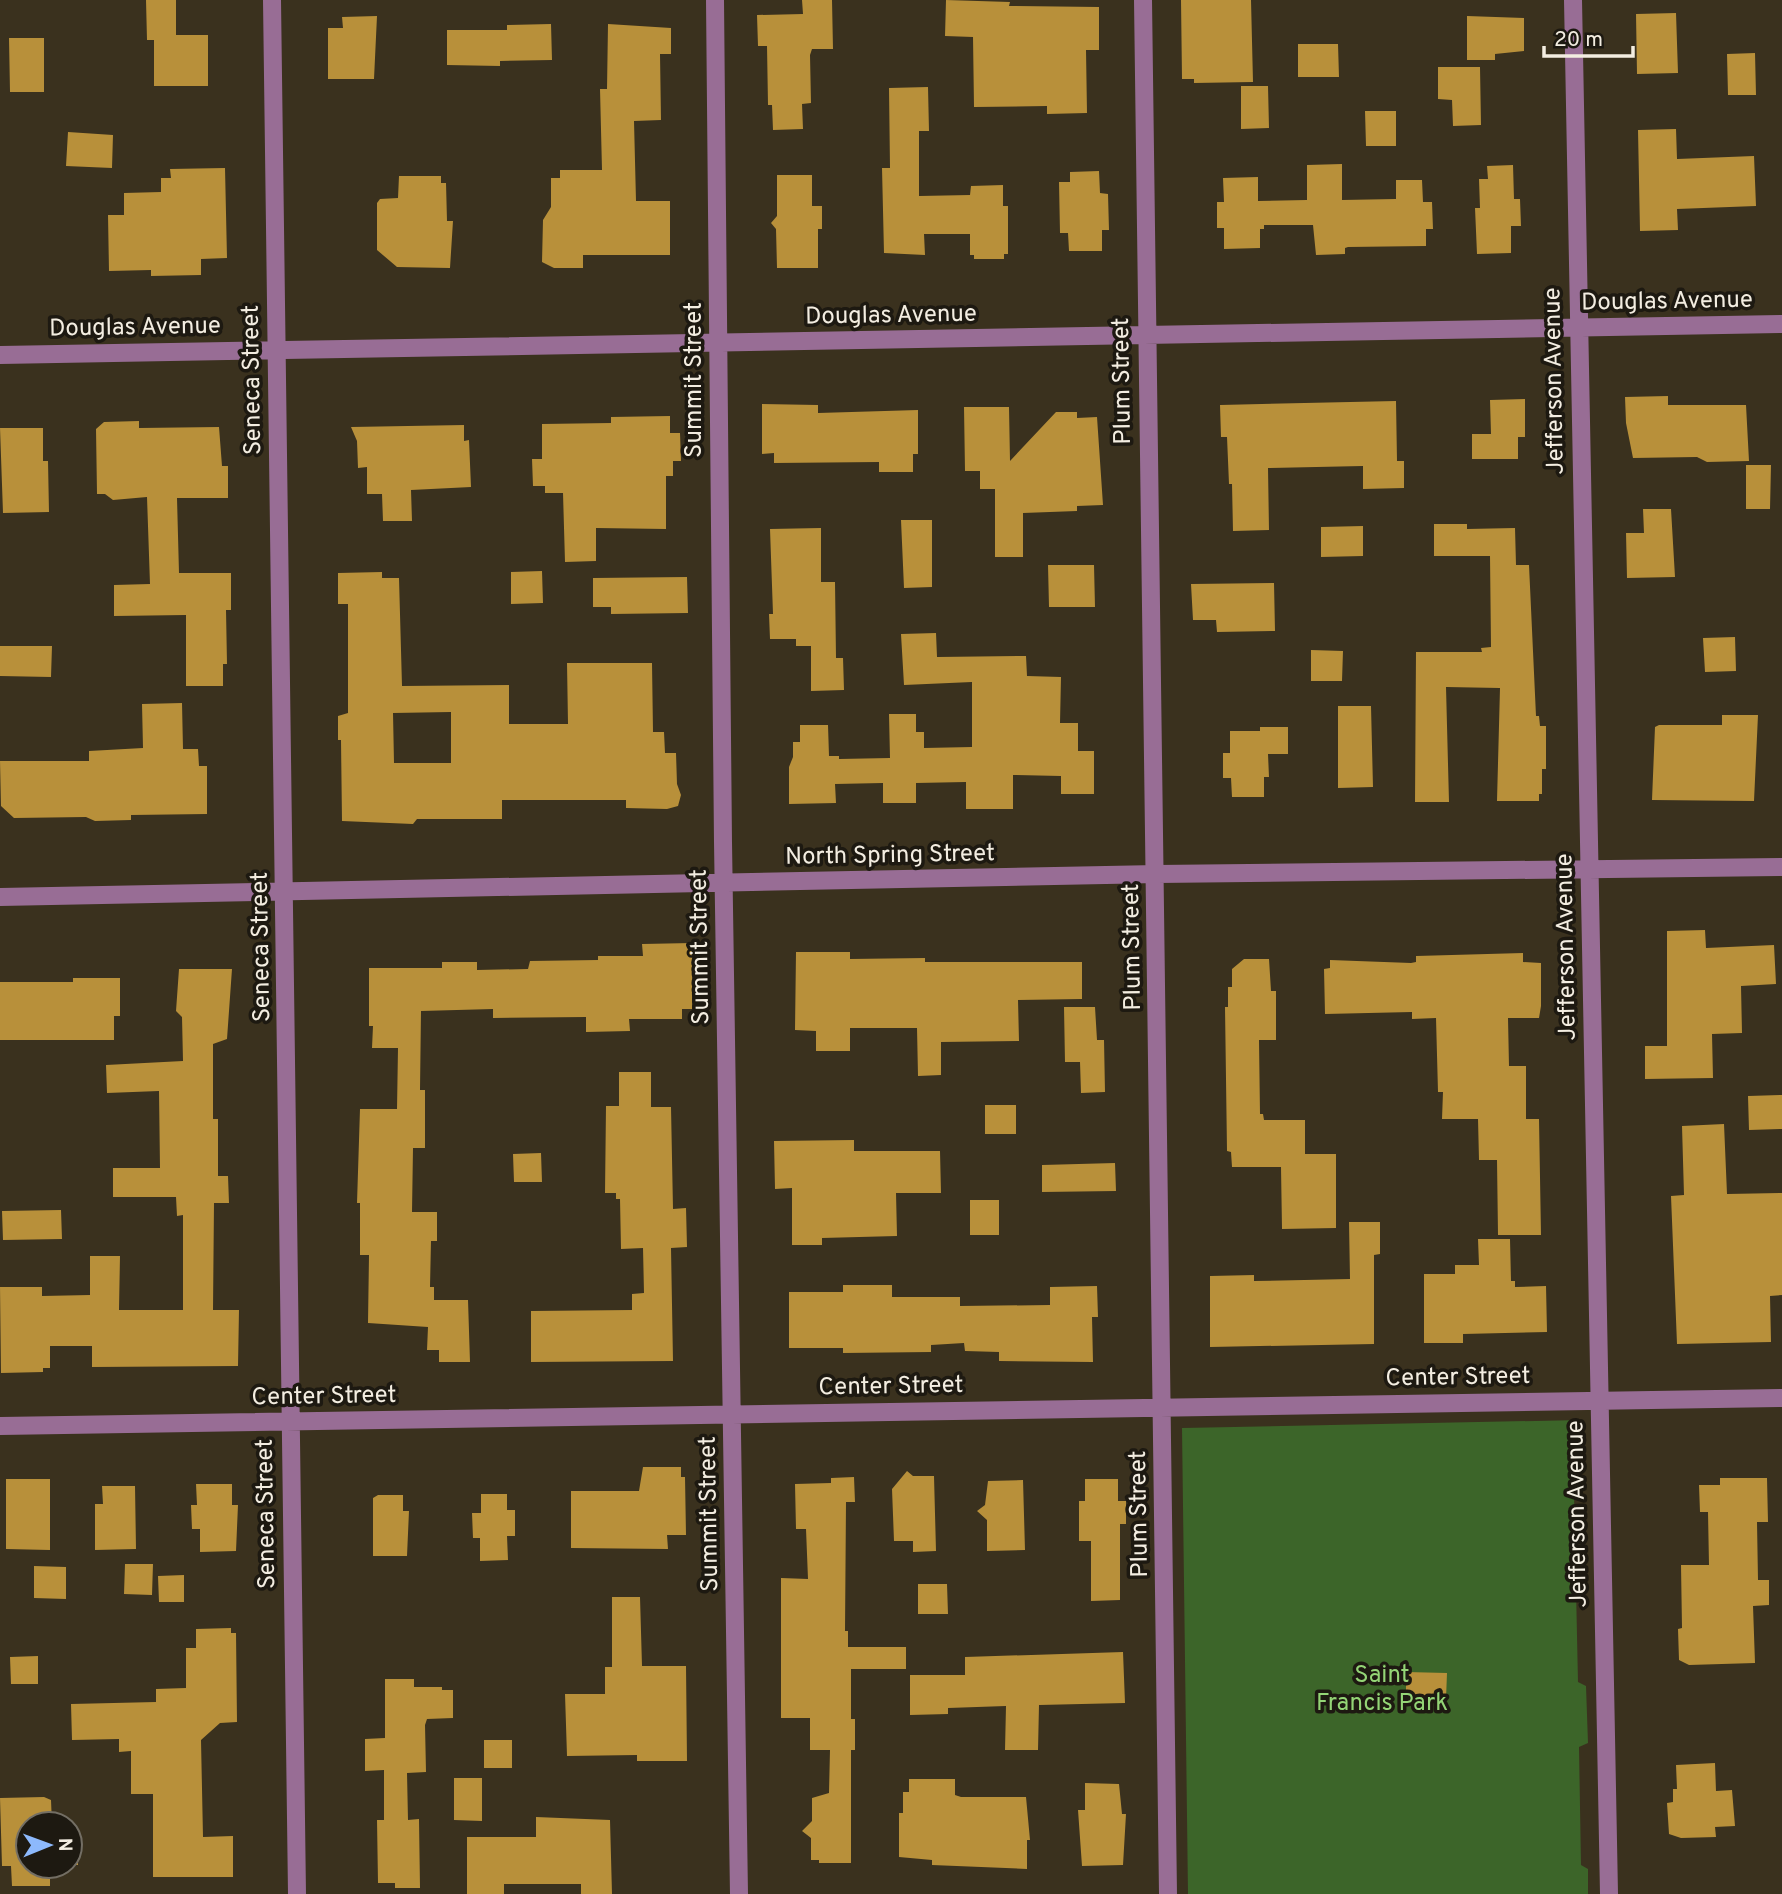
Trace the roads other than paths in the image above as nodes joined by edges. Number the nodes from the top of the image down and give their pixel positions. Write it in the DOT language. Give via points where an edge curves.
graph roads {
  1 [pos="272,0"];
  2 [pos="715,0"];
  3 [pos="1143,0"];
  4 [pos="1573,0"];
  5 [pos="1782,324"];
  6 [pos="1578,328"];
  7 [pos="1147,336"];
  8 [pos="719,343"];
  9 [pos="276,349"];
  10 [pos="0,355"];
  11 [pos="1782,867"];
  12 [pos="1590,869"];
  13 [pos="1157,874"];
  14 [pos="724,885"];
  15 [pos="286,892"];
  16 [pos="0,897"];
  17 [pos="1782,1398"];
  18 [pos="1600,1401"];
  19 [pos="1164,1407"];
  20 [pos="733,1414"];
  21 [pos="290,1422"];
  22 [pos="0,1426"];
  23 [pos="297,1894"];
  24 [pos="739,1894"];
  25 [pos="1168,1894"];
  26 [pos="1609,1894"];
  1 -- 9 [label="street, Seneca Street"];
  2 -- 8 [label="street, Summit Street"];
  3 -- 7 [label="street, Plum Street"];
  4 -- 6 [label="street, Jefferson Avenue"];
  5 -- 6 [label="street, Douglas Avenue"];
  6 -- 7 [label="street, Douglas Avenue"];
  6 -- 12 [label="street, Jefferson Avenue"];
  7 -- 8 [label="street, Douglas Avenue"];
  7 -- 13 [label="street, Plum Street"];
  8 -- 9 [label="street, Douglas Avenue"];
  8 -- 14 [label="street, Summit Street"];
  9 -- 10 [label="street, Douglas Avenue"];
  9 -- 15 [label="street, Seneca Street"];
  11 -- 12 [label="street, North Spring Street"];
  12 -- 13 [label="street, North Spring Street"];
  12 -- 18 [label="street, Jefferson Avenue"];
  13 -- 14 [label="street, North Spring Street"];
  13 -- 19 [label="street, Plum Street"];
  14 -- 15 [label="street, North Spring Street"];
  14 -- 20 [label="street, Summit Street"];
  15 -- 16 [label="street, North Spring Street"];
  15 -- 21 [label="street, Seneca Street"];
  17 -- 18 [label="street, Center Street"];
  18 -- 19 [label="street, Center Street"];
  18 -- 26 [label="street, Jefferson Avenue"];
  19 -- 20 [label="street, Center Street"];
  19 -- 25 [label="street, Plum Street"];
  20 -- 21 [label="street, Center Street"];
  20 -- 24 [label="street, Summit Street"];
  21 -- 22 [label="street, Center Street"];
  21 -- 23 [label="street, Seneca Street"];
}
